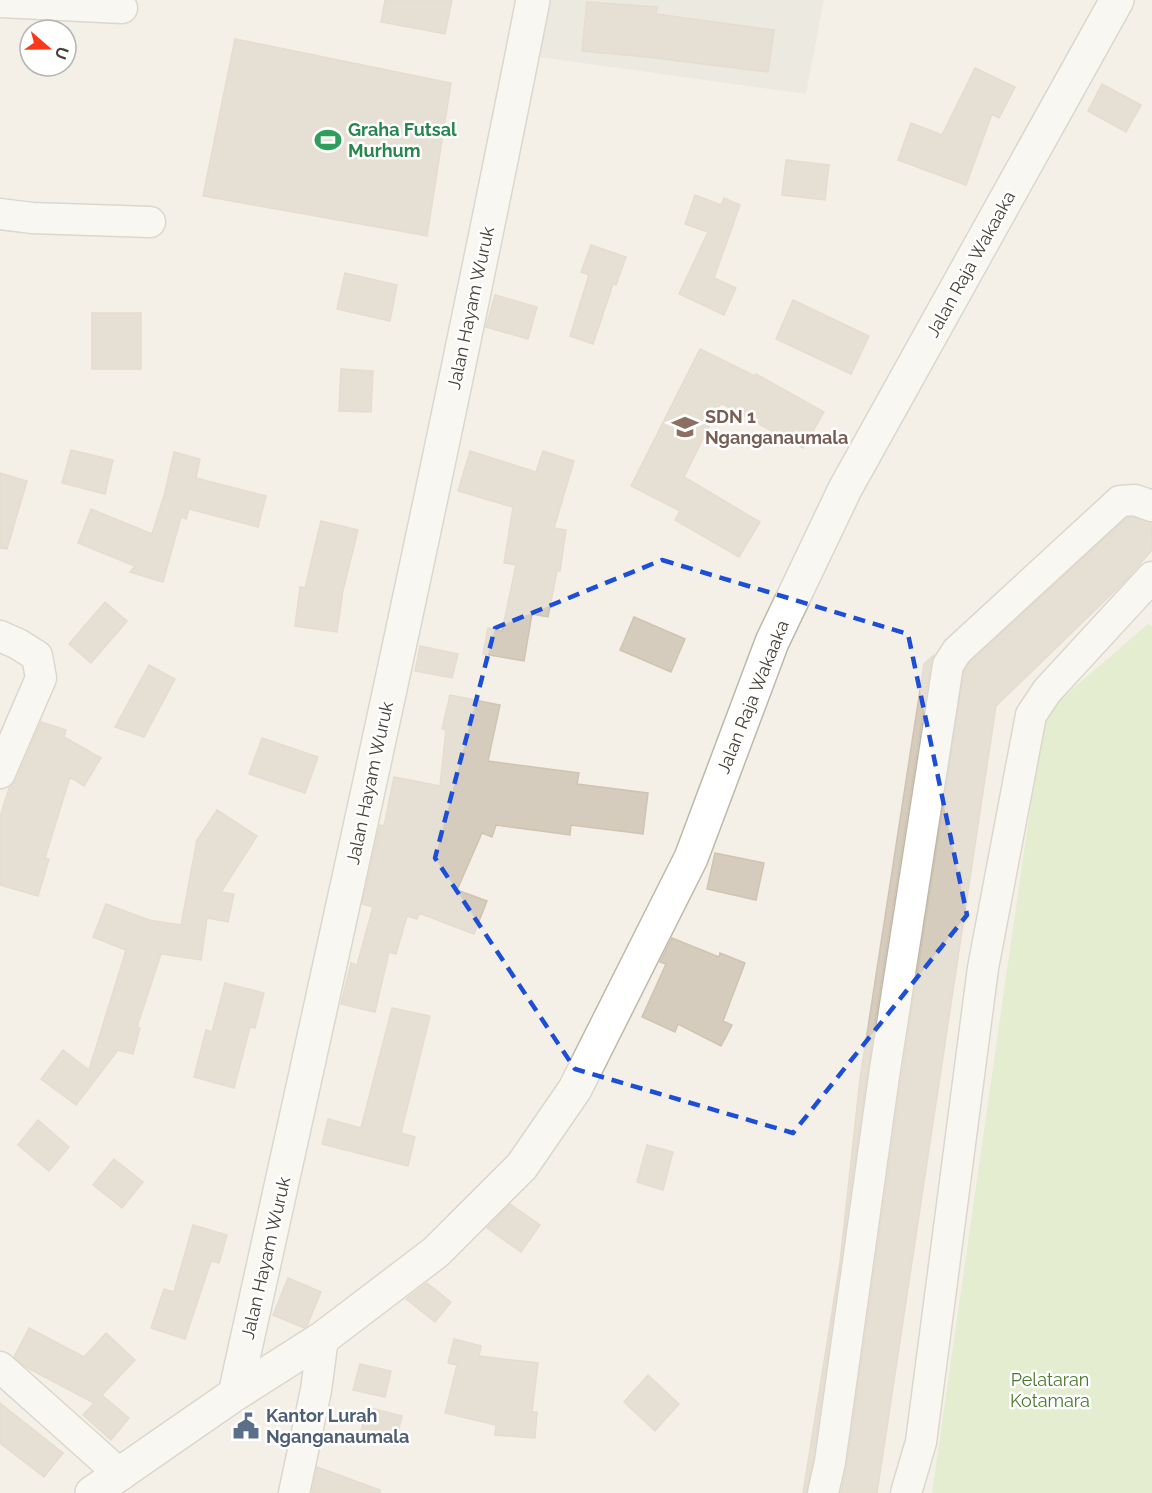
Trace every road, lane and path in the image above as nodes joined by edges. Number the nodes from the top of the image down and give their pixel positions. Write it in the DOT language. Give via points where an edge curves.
graph roads {
  1 [pos="533,0"];
  2 [pos="1117,0"];
  3 [pos="0,2"];
  4 [pos="122,8"];
  5 [pos="0,214"];
  6 [pos="150,222"];
  7 [pos="1152,506"];
  8 [pos="1152,577"];
  9 [pos="0,636"];
  10 [pos="0,773"];
  11 [pos="323,1338"];
  12 [pos="0,1367"];
  13 [pos="235,1395"];
  14 [pos="121,1475"];
  15 [pos="92,1493"];
  16 [pos="294,1493"];
  17 [pos="823,1493"];
  18 [pos="906,1493"];
  1 -- 13 [label="street, Jalan Hayam Wuruk" via="354,861"];
  2 -- 11 [label="street, Jalan Raja Wakaaka" via="845,489 772,642 691,858 575,1089 522,1166 436,1252"];
  3 -- 4 [label="street"];
  5 -- 6 [label="street"];
  7 -- 17 [label="street" via="1135,500 1120,501 957,651 948,665"];
  8 -- 18 [label="street" via="1047,691 1031,715 983,968 921,1442"];
  9 -- 10 [label="street" via="37,656 41,678"];
  11 -- 13 [label="street, Jalan Raja Wakaaka"];
  11 -- 16 [label="street"];
  12 -- 14 [label="street"];
  13 -- 14 [label="street"];
  14 -- 15 [label="street"];
}
